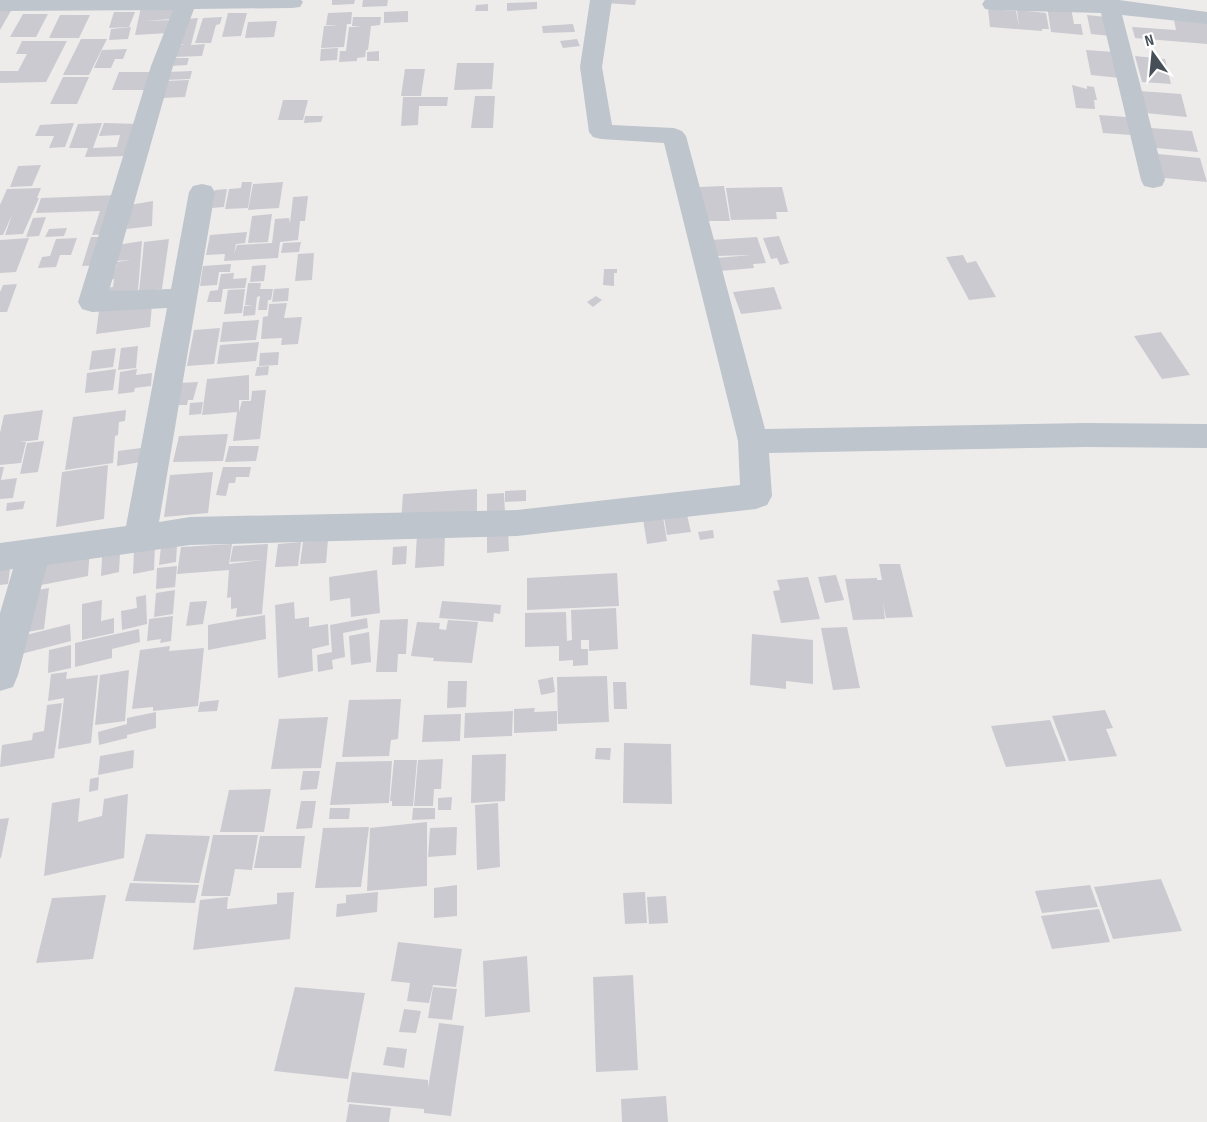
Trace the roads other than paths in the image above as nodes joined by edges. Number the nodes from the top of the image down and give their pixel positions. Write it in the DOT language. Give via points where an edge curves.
graph roads {
  1 [pos="601,0"];
  2 [pos="292,2"];
  3 [pos="186,3"];
  4 [pos="1108,3"];
  5 [pos="993,4"];
  6 [pos="0,5"];
  7 [pos="1207,18"];
  8 [pos="1153,180"];
  9 [pos="202,192"];
  10 [pos="183,298"];
  11 [pos="1207,436"];
  12 [pos="753,441"];
  13 [pos="140,538"];
  14 [pos="34,552"];
  15 [pos="0,557"];
  16 [pos="0,675"];
  1 -- 12 [label="street" via="591,67 601,132 674,136"];
  2 -- 3 [label="street"];
  3 -- 6 [label="street"];
  3 -- 10 [label="street" via="162,66 92,302"];
  4 -- 5 [label="street"];
  4 -- 7 [label="street"];
  4 -- 8 [label="street"];
  9 -- 10 [label="street"];
  10 -- 13 [label="street"];
  11 -- 12 [label="street"];
  12 -- 13 [label="street" via="756,496 517,523 190,531"];
  13 -- 14 [label="street"];
  14 -- 15 [label="street"];
  14 -- 16 [label="street"];
}
